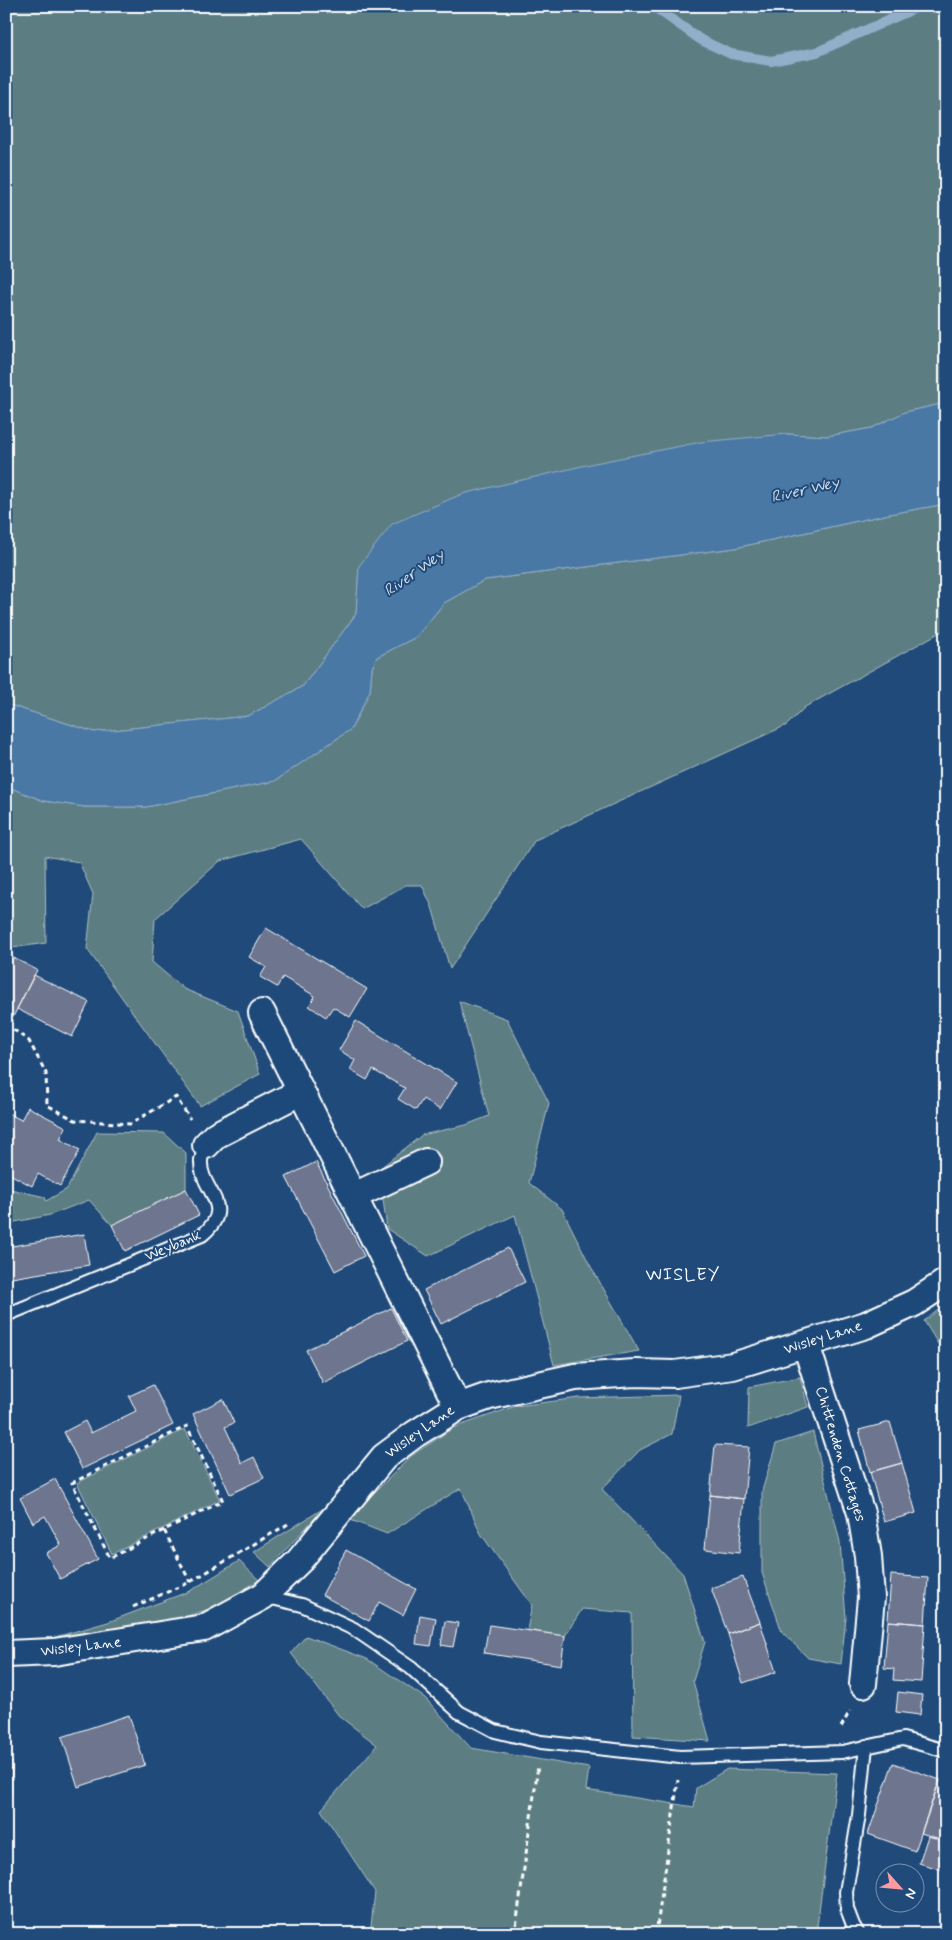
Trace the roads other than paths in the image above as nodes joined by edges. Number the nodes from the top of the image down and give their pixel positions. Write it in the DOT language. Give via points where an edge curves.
graph roads {
  1 [pos="262,1013"];
  2 [pos="300,1092"];
  3 [pos="206,1145"];
  4 [pos="426,1162"];
  5 [pos="354,1196"];
  6 [pos="946,1282"];
  7 [pos="6,1315"];
  8 [pos="806,1345"];
  9 [pos="458,1406"];
  10 [pos="263,1596"];
  11 [pos="6,1654"];
  12 [pos="863,1684"];
  13 [pos="866,1746"];
  14 [pos="946,1751"];
  15 [pos="858,1934"];
  1 -- 2 [label="street"];
  2 -- 3 [label="street" via="216,1135"];
  2 -- 5 [label="street"];
  3 -- 7 [label="lane, Weybank" via="201,1160 204,1174 217,1199 218,1210 216,1221 202,1236"];
  4 -- 5 [label="street"];
  5 -- 9 [label="street"];
  6 -- 8 [label="street, Wisley Lane" via="866,1325"];
  8 -- 9 [label="street, Wisley Lane" via="733,1366 675,1374 575,1377"];
  8 -- 12 [label="street, Chittenden Cottages" via="861,1513 871,1598"];
  9 -- 10 [label="street, Wisley Lane" via="384,1457 299,1561"];
  10 -- 11 [label="street, Wisley Lane" via="204,1628 54,1652"];
  10 -- 13 [label="lane" via="302,1605 354,1629 411,1668 459,1712 495,1731 541,1742 680,1757 811,1754"];
  13 -- 14 [label="lane" via="903,1739"];
  13 -- 15 [label="lane" via="846,1892 852,1926"];
}
